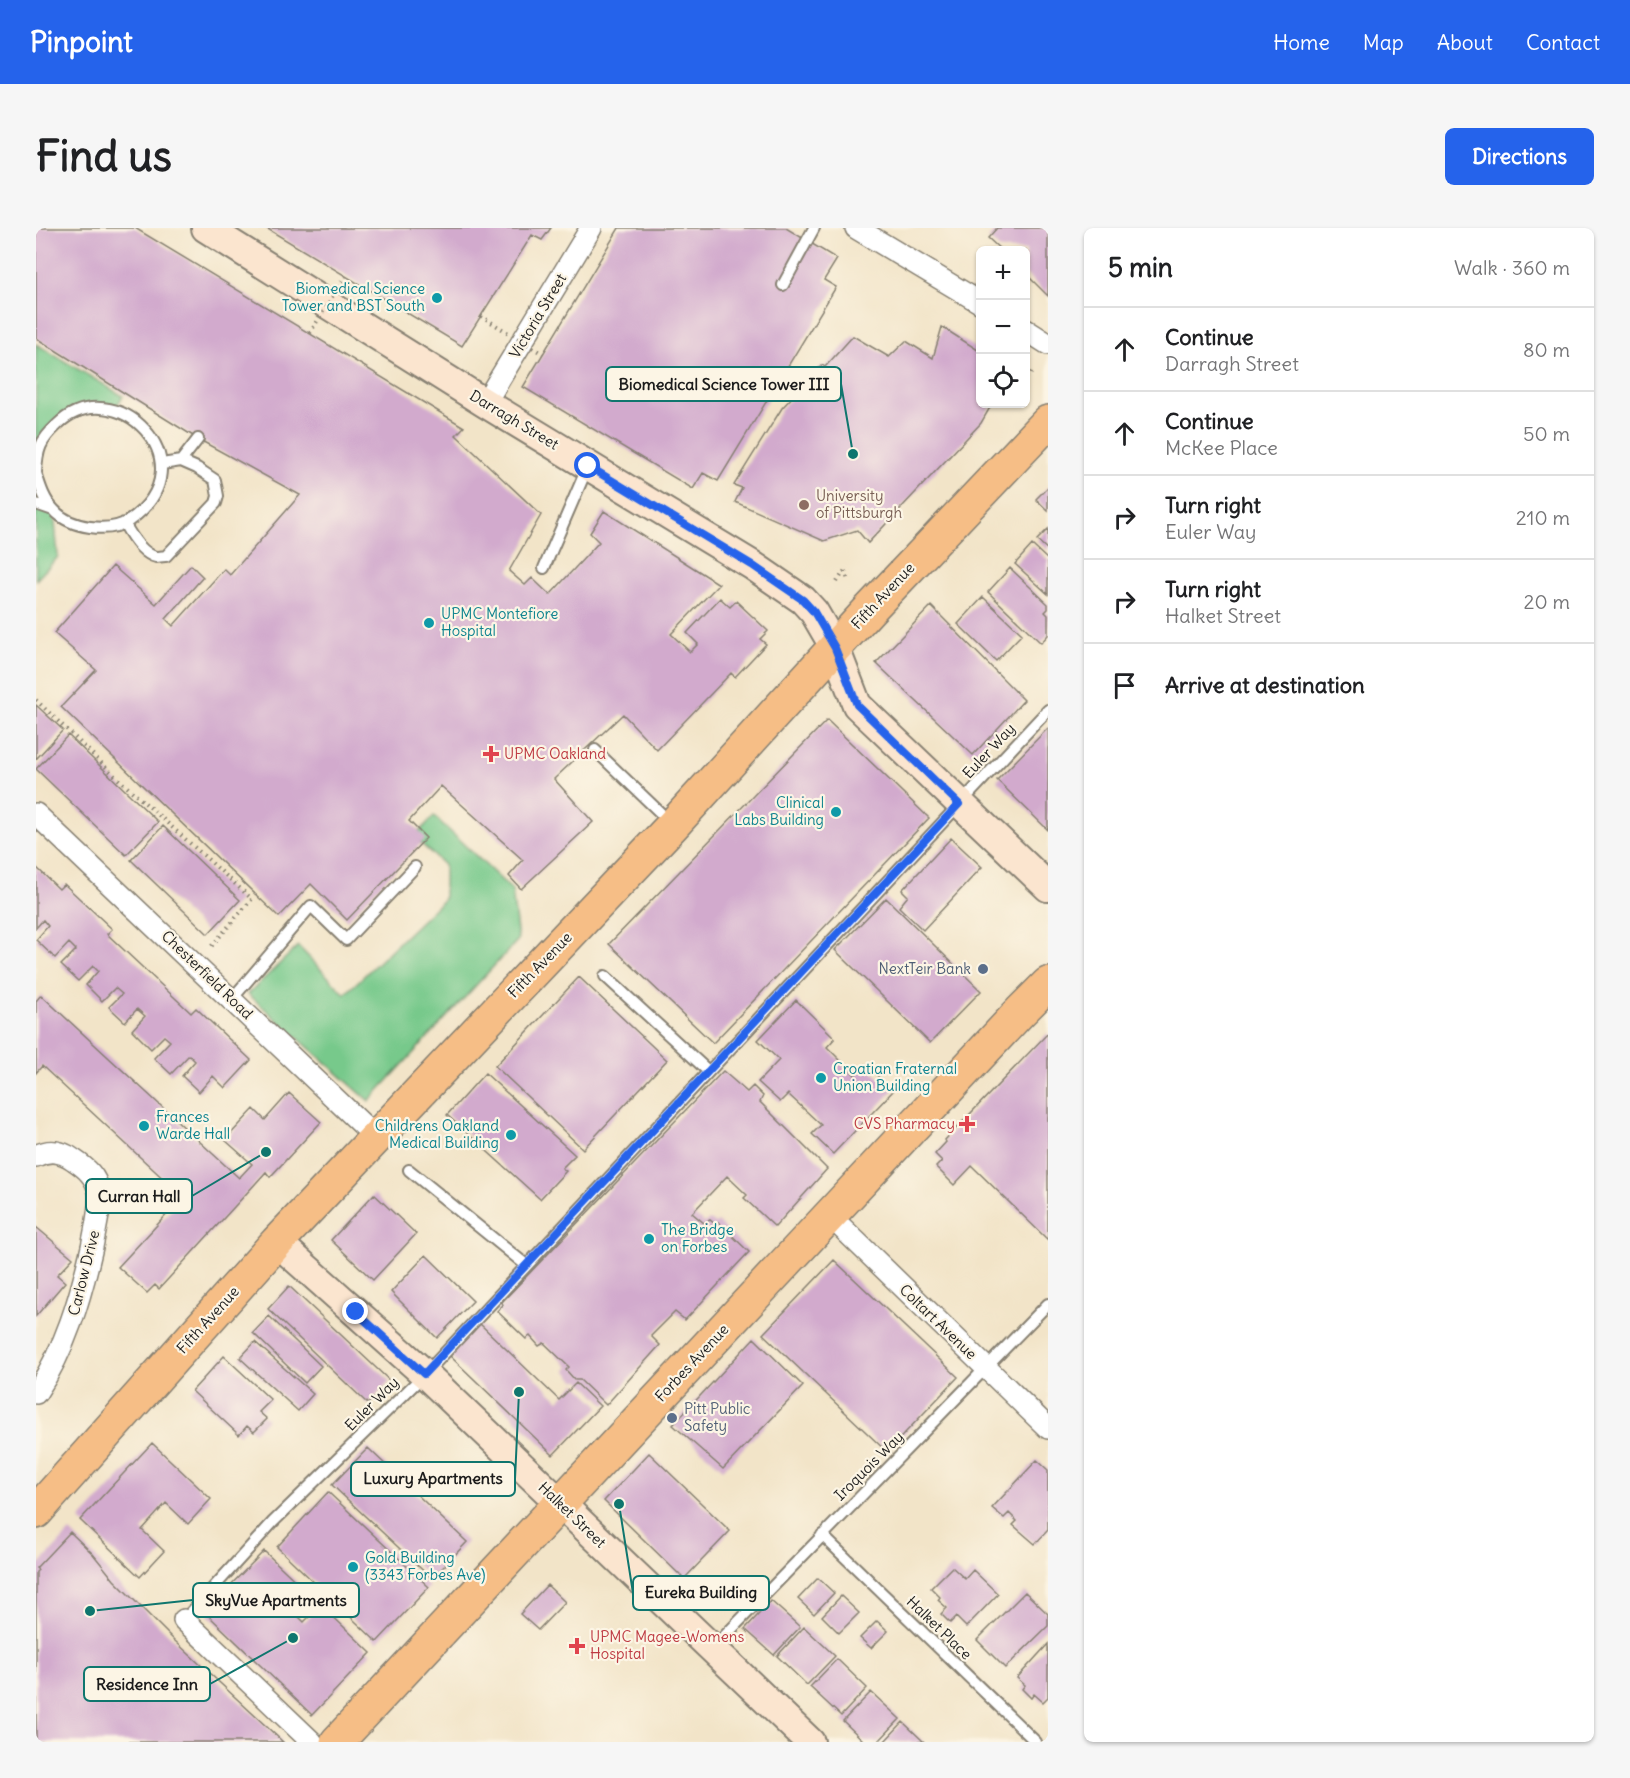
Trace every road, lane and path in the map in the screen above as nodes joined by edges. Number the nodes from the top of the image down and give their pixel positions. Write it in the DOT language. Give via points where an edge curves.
graph roads {
  1 [pos="206,228"];
  2 [pos="591,228"];
  3 [pos="814,228"];
  4 [pos="856,228"];
  5 [pos="345,276"];
  6 [pos="783,285"];
  7 [pos="976,300"];
  8 [pos="481,316"];
  9 [pos="310,333"];
  10 [pos="1030,333"];
  11 [pos="1048,344"];
  12 [pos="543,354"];
  13 [pos="1035,370"];
  14 [pos="1030,374"];
  15 [pos="485,403"];
  16 [pos="1048,422"];
  17 [pos="40,439"];
  18 [pos="198,439"];
  19 [pos="181,461"];
  20 [pos="162,464"];
  21 [pos="588,466"];
  22 [pos="36,473"];
  23 [pos="36,504"];
  24 [pos="54,510"];
  25 [pos="124,523"];
  26 [pos="544,568"];
  27 [pos="848,580"];
  28 [pos="837,582"];
  29 [pos="835,648"];
  30 [pos="36,700"];
  31 [pos="1048,710"];
  32 [pos="595,750"];
  33 [pos="959,804"];
  34 [pos="36,814"];
  35 [pos="673,825"];
  36 [pos="415,867"];
  37 [pos="1048,887"];
  38 [pos="196,964"];
  39 [pos="605,976"];
  40 [pos="1048,984"];
  41 [pos="232,999"];
  42 [pos="708,1071"];
  43 [pos="378,1135"];
  44 [pos="36,1156"];
  45 [pos="409,1170"];
  46 [pos="830,1216"];
  47 [pos="278,1242"];
  48 [pos="526,1265"];
  49 [pos="1048,1304"];
  50 [pos="986,1369"];
  51 [pos="424,1374"];
  52 [pos="36,1393"];
  53 [pos="1048,1428"];
  54 [pos="560,1503"];
  55 [pos="36,1512"];
  56 [pos="822,1535"];
  57 [pos="184,1620"];
  58 [pos="712,1648"];
  59 [pos="312,1742"];
  60 [pos="337,1742"];
  61 [pos="810,1742"];
  62 [pos="1036,1742"];
  1 -- 15 [label="street, Darragh Street"];
  2 -- 15 [label="street, Victoria Street"];
  3 -- 6 [label="lane"];
  4 -- 7 [label="street"];
  5 -- 9 [label="path, bridge"];
  8 -- 12 [label="path, bridge"];
  10 -- 11 [label="street"];
  13 -- 14 [label="path"];
  15 -- 21 [label="street, Darragh Street"];
  16 -- 29 [label="highway, Fifth Avenue"];
  17 -- 20 [label="lane" via="77,410 114,410 150,434"];
  17 -- 22 [label="lane"];
  18 -- 19 [label="lane"];
  19 -- 20 [label="lane"];
  19 -- 25 [label="lane" via="215,480 218,496 177,546 166,556 157,557 141,546"];
  20 -- 25 [label="lane" via="154,496"];
  21 -- 26 [label="lane"];
  21 -- 29 [label="street, Darragh Street" via="803,600"];
  22 -- 24 [label="lane" via="41,491"];
  23 -- 24 [label="lane"];
  24 -- 25 [label="lane" via="72,523 91,527"];
  27 -- 28 [label="path" via="845,570"];
  29 -- 33 [label="street, Darragh Street" via="857,705"];
  29 -- 35 [label="highway, Fifth Avenue"];
  30 -- 38 [label="path" via="252,899"];
  31 -- 33 [label="lane, Euler Way"];
  32 -- 35 [label="lane"];
  33 -- 37 [label="street, Darragh Street"];
  33 -- 42 [label="lane, Euler Way"];
  34 -- 38 [label="street, Chesterfield Road"];
  35 -- 43 [label="highway, Fifth Avenue"];
  36 -- 41 [label="lane" via="346,940 311,906"];
  38 -- 41 [label="street, Chesterfield Road"];
  39 -- 42 [label="lane"];
  40 -- 46 [label="highway, Forbes Avenue"];
  41 -- 43 [label="street, Chesterfield Road" via="365,1127"];
  42 -- 48 [label="lane, Euler Way"];
  43 -- 47 [label="highway, Fifth Avenue"];
  44 -- 52 [label="street, Carlow Drive" via="46,1151 67,1154 90,1172 99,1191 94,1237 80,1299 61,1349"];
  45 -- 48 [label="lane"];
  46 -- 50 [label="street, Coltart Avenue"];
  46 -- 54 [label="highway, Forbes Avenue"];
  47 -- 51 [label="street, Halket Street"];
  47 -- 55 [label="highway, Fifth Avenue"];
  48 -- 51 [label="lane, Euler Way"];
  49 -- 50 [label="lane, Iroquois Way"];
  50 -- 53 [label="street, Coltart Avenue"];
  50 -- 56 [label="lane, Iroquois Way"];
  51 -- 54 [label="street, Halket Street"];
  51 -- 57 [label="lane, Euler Way" via="273,1522"];
  54 -- 58 [label="street, Halket Street"];
  54 -- 60 [label="highway, Forbes Avenue"];
  56 -- 58 [label="lane, Iroquois Way"];
  56 -- 62 [label="lane, Halket Place"];
  57 -- 59 [label="street"];
  58 -- 61 [label="street, Halket Street"];
}
